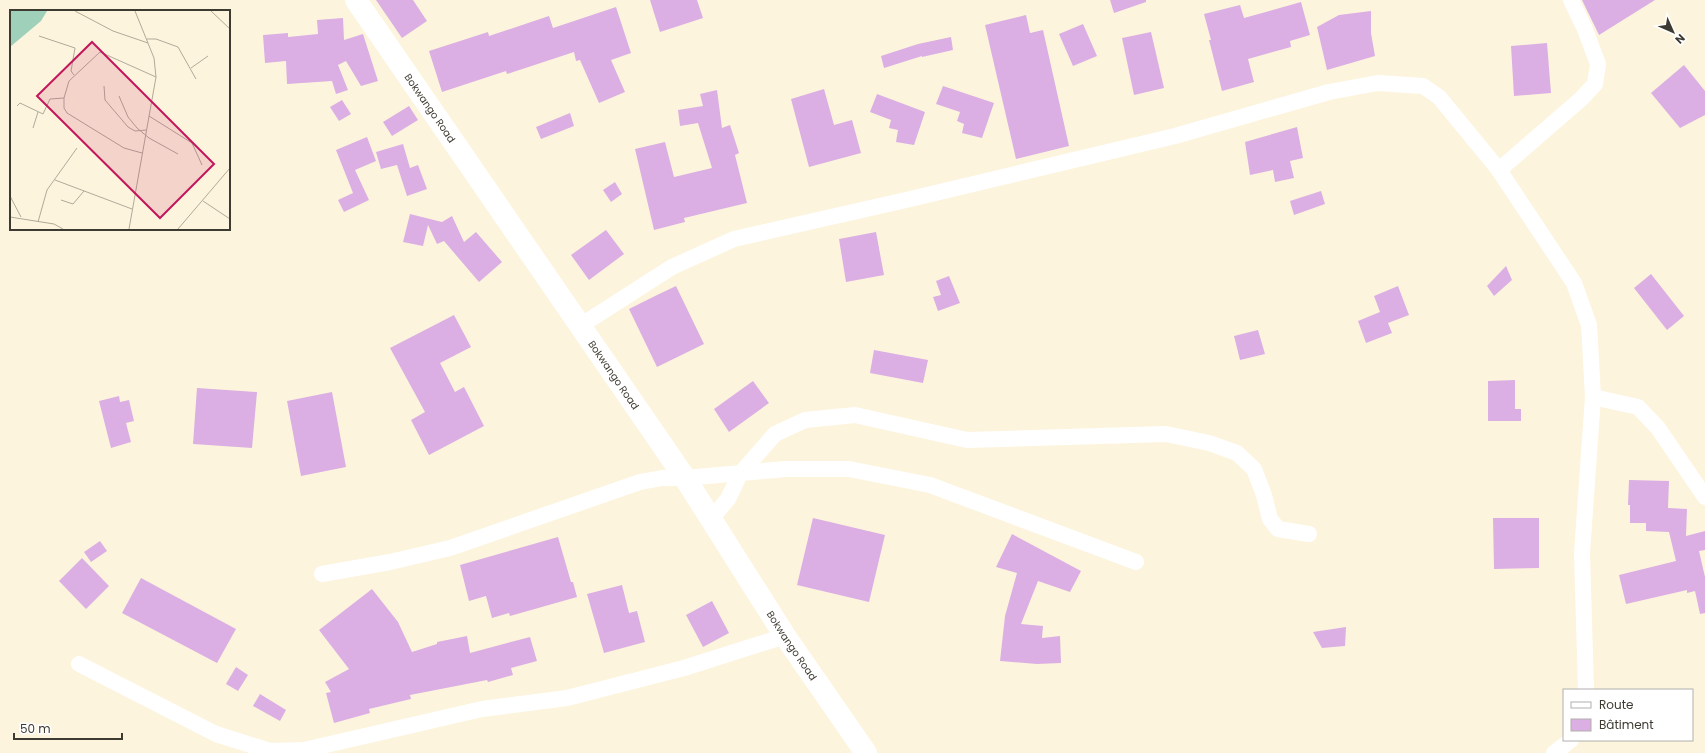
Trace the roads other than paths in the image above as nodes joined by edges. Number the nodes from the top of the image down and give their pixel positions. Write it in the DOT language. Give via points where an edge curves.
graph roads {
  1 [pos="356,0"];
  2 [pos="1571,0"];
  3 [pos="1499,170"];
  4 [pos="580,326"];
  5 [pos="1592,397"];
  6 [pos="740,474"];
  7 [pos="685,478"];
  8 [pos="1705,497"];
  9 [pos="711,519"];
  10 [pos="1309,534"];
  11 [pos="1136,562"];
  12 [pos="322,574"];
  13 [pos="785,636"];
  14 [pos="79,664"];
  15 [pos="1586,689"];
  16 [pos="1571,741"];
  17 [pos="866,753"];
  18 [pos="1554,753"];
  1 -- 4 [label="street, Bokwango Road"];
  2 -- 3 [label="street" via="1598,64 1595,84"];
  3 -- 4 [label="street" via="1439,97 1423,86 1378,83 1329,92 1175,136 734,239 672,267"];
  3 -- 5 [label="street" via="1574,283 1589,325"];
  4 -- 7 [label="street, Bokwango Road"];
  5 -- 8 [label="street" via="1638,407 1658,428"];
  5 -- 15 [label="street" via="1582,553"];
  6 -- 7 [label="street"];
  6 -- 9 [label="street" via="728,499"];
  6 -- 10 [label="street" via="776,434 804,420 855,415 967,440 1166,434 1209,443 1237,453 1254,469 1270,519 1278,529"];
  6 -- 11 [label="street" via="786,469 849,469 930,485"];
  7 -- 9 [label="street, Bokwango Road"];
  7 -- 12 [label="street" via="662,478 640,482 450,548"];
  9 -- 13 [label="street, Bokwango Road"];
  13 -- 14 [label="street" via="684,668 567,698 482,709 304,750 270,751 216,734"];
  13 -- 17 [label="street, Bokwango Road"];
  16 -- 18 [label="street"];
}
